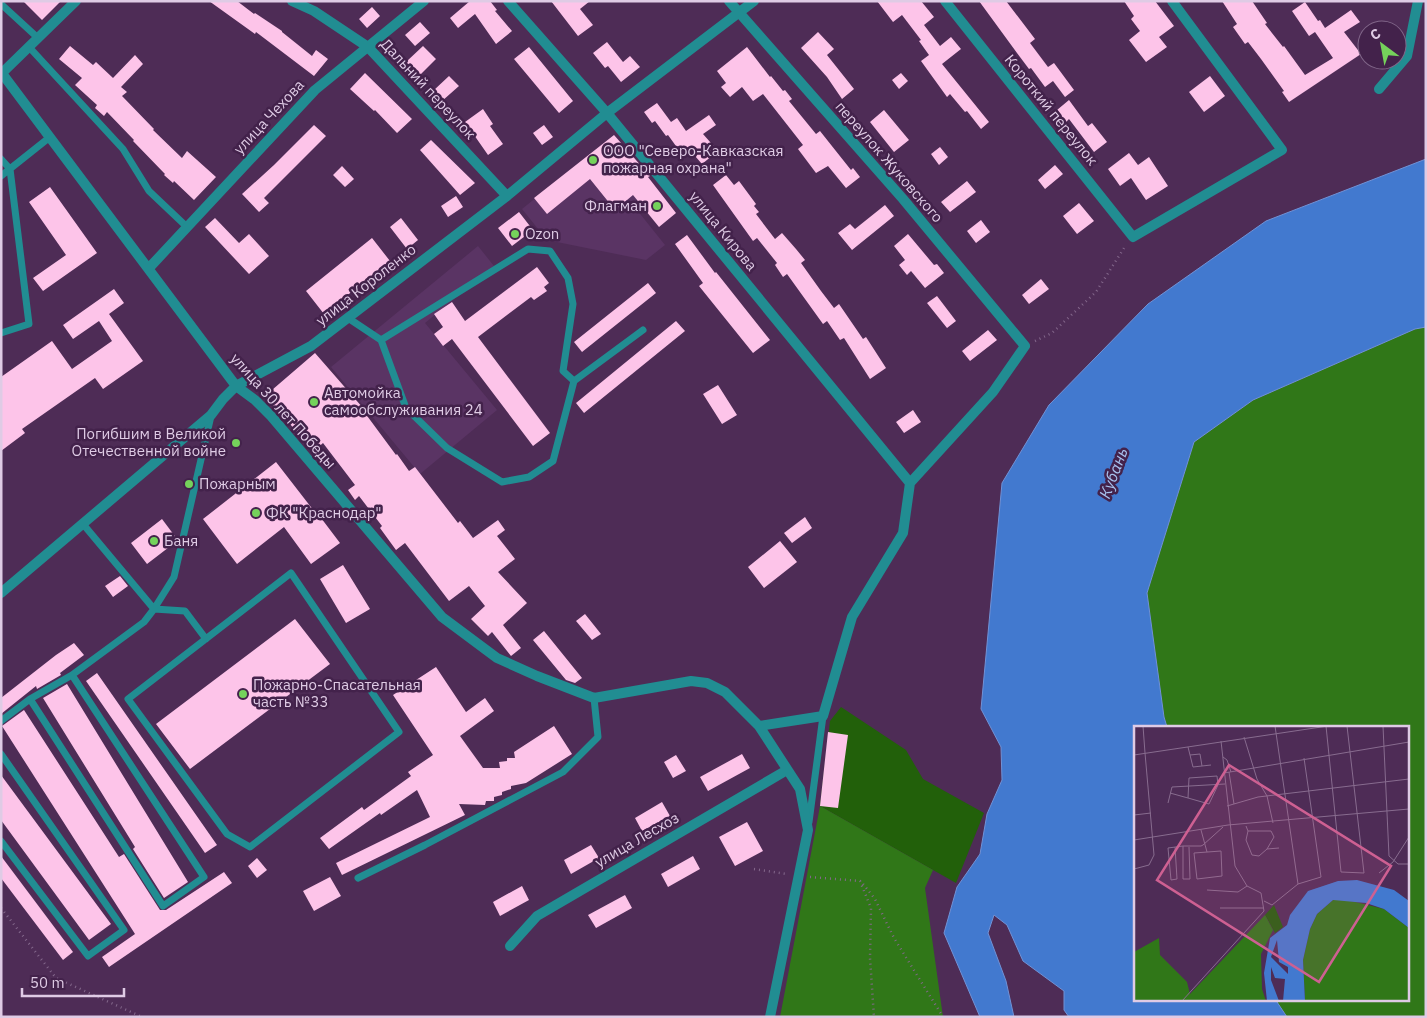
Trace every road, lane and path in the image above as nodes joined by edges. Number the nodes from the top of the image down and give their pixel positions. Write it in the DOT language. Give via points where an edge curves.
graph roads {
  1 [pos="76,1"];
  2 [pos="292,1"];
  3 [pos="424,1"];
  4 [pos="508,1"];
  5 [pos="729,1"];
  6 [pos="754,1"];
  7 [pos="945,1"];
  8 [pos="1172,1"];
  9 [pos="1418,1"];
  10 [pos="1,4"];
  11 [pos="738,13"];
  12 [pos="38,38"];
  13 [pos="29,47"];
  14 [pos="368,47"];
  15 [pos="2,73"];
  16 [pos="1379,89"];
  17 [pos="607,113"];
  18 [pos="50,137"];
  19 [pos="1,159"];
  20 [pos="10,169"];
  21 [pos="1,176"];
  22 [pos="507,196"];
  23 [pos="187,227"];
  24 [pos="1132,237"];
  25 [pos="149,268"];
  26 [pos="348,318"];
  27 [pos="643,330"];
  28 [pos="1,333"];
  29 [pos="381,340"];
  30 [pos="1025,346"];
  31 [pos="574,381"];
  32 [pos="236,386"];
  33 [pos="211,415"];
  34 [pos="910,483"];
  35 [pos="83,524"];
  36 [pos="1,593"];
  37 [pos="154,608"];
  38 [pos="206,639"];
  39 [pos="72,675"];
  40 [pos="30,698"];
  41 [pos="594,698"];
  42 [pos="823,716"];
  43 [pos="1,722"];
  44 [pos="759,726"];
  45 [pos="1,754"];
  46 [pos="787,770"];
  47 [pos="808,830"];
  48 [pos="1,841"];
  49 [pos="754,869"];
  50 [pos="799,876"];
  51 [pos="358,878"];
  52 [pos="860,880"];
  53 [pos="1,908"];
  54 [pos="510,946"];
  55 [pos="142,1017"];
  56 [pos="770,1017"];
  57 [pos="874,1017"];
  58 [pos="943,1017"];
  1 -- 12 [label="street"];
  2 -- 14 [label="street, Дальний переулок" via="314,11"];
  3 -- 14 [label="street, улица Чехова"];
  4 -- 17 [label="street, улица Кирова"];
  5 -- 11 [label="street, переулок Жуковского"];
  6 -- 11 [label="street, улица Короленко"];
  7 -- 24 [label="street, Короткий переулок"];
  8 -- 24 [label="street" via="1282,150"];
  9 -- 16 [label="street" via="1407,56"];
  10 -- 12 [label="lane"];
  11 -- 17 [label="street, улица Короленко"];
  11 -- 30 [label="street, переулок Жуковского" via="903,199"];
  12 -- 13 [label="street"];
  13 -- 15 [label="street"];
  13 -- 23 [label="lane" via="124,149 149,191"];
  14 -- 22 [label="street, Дальний переулок"];
  14 -- 23 [label="street, улица Чехова" via="315,90"];
  15 -- 18 [label="street, улица 30 лет Победы"];
  17 -- 22 [label="street, улица Короленко"];
  17 -- 34 [label="street, улица Кирова"];
  18 -- 20 [label="lane"];
  18 -- 25 [label="street, улица 30 лет Победы"];
  19 -- 20 [label="lane"];
  20 -- 21 [label="lane"];
  20 -- 28 [label="lane" via="29,324"];
  22 -- 26 [label="street, улица Короленко"];
  23 -- 25 [label="street, улица Чехова"];
  24 -- 30 [label="path" via="1096,292 1052,333"];
  25 -- 32 [label="street, улица 30 лет Победы"];
  26 -- 29 [label="lane"];
  26 -- 32 [label="street, улица Короленко" via="311,346"];
  27 -- 31 [label="lane"];
  29 -- 31 [label="lane" via="406,408 447,448 502,482 529,477 553,461"];
  29 -- 31 [label="lane" via="528,249 550,251 568,278 573,304 563,371"];
  30 -- 34 [label="street" via="993,392"];
  32 -- 33 [label="street, улица Короленко"];
  32 -- 41 [label="street, улица 30 лет Победы" via="271,416 442,617 497,658"];
  33 -- 35 [label="street, улица Короленко"];
  33 -- 37 [label="lane" via="174,577"];
  34 -- 42 [label="street" via="903,533 852,617"];
  35 -- 36 [label="street, улица Короленко"];
  35 -- 37 [label="lane"];
  37 -- 38 [label="lane" via="185,611"];
  37 -- 39 [label="lane" via="144,622"];
  38 -- 38 [label="lane" via="291,573 399,732 250,847 227,834 128,699"];
  39 -- 40 [label="lane"];
  39 -- 40 [label="lane" via="204,878 163,906"];
  40 -- 43 [label="lane"];
  41 -- 44 [label="street" via="692,681 707,683 725,692"];
  41 -- 51 [label="lane" via="598,738 563,772"];
  42 -- 44 [label="street"];
  42 -- 47 [label="lane"];
  44 -- 46 [label="street"];
  45 -- 48 [label="lane" via="124,930 88,956"];
  46 -- 47 [label="street" via="800,789"];
  46 -- 54 [label="street, улица Лесхоз" via="537,916"];
  47 -- 50 [label="street"];
  49 -- 50 [label="path"];
  50 -- 52 [label="path"];
  50 -- 56 [label="street"];
  52 -- 57 [label="path" via="871,908"];
  52 -- 58 [label="path" via="875,899 894,938"];
  53 -- 55 [label="path" via="56,978"];
}
